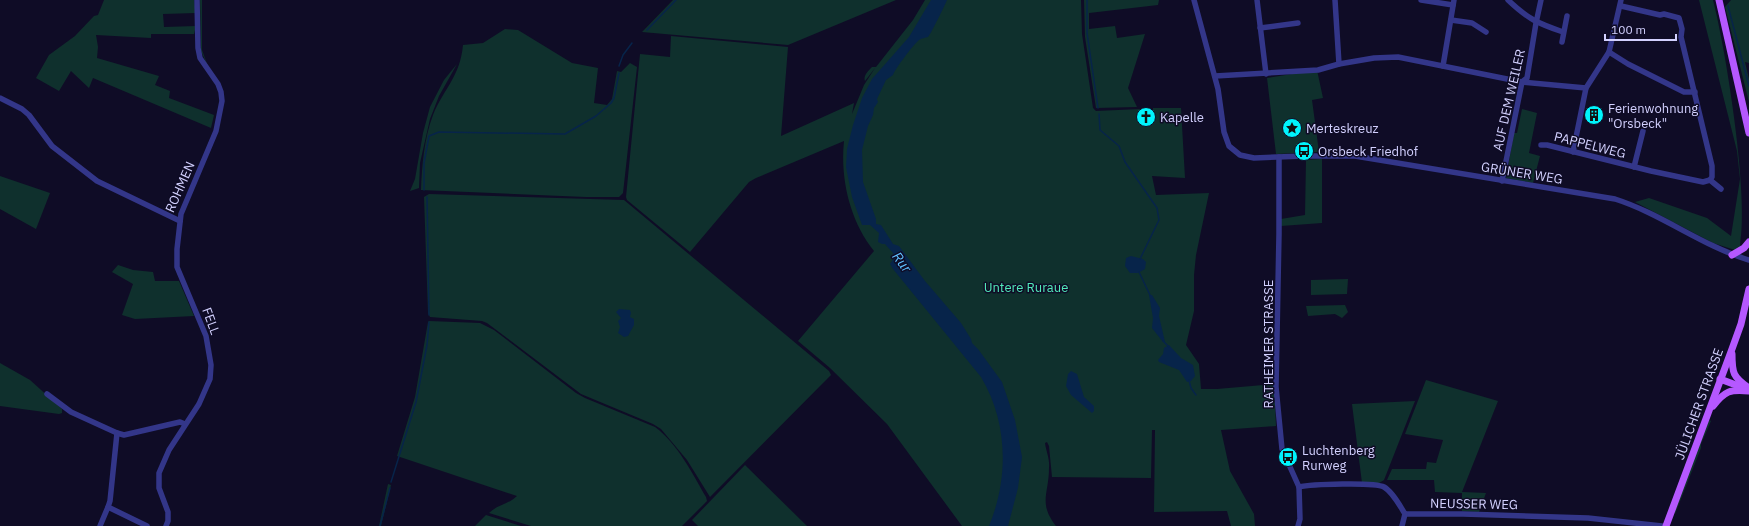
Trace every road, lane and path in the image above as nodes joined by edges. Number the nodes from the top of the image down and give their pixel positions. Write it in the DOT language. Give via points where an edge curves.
graph roads {
  1 [pos="197,0"];
  2 [pos="1194,0"];
  3 [pos="1257,0"];
  4 [pos="1335,0"];
  5 [pos="1421,0"];
  6 [pos="1508,0"];
  7 [pos="1542,0"];
  8 [pos="1719,0"];
  9 [pos="1453,2"];
  10 [pos="1621,3"];
  11 [pos="1567,16"];
  12 [pos="1451,20"];
  13 [pos="1298,23"];
  14 [pos="1536,23"];
  15 [pos="1260,28"];
  16 [pos="1486,32"];
  17 [pos="1563,32"];
  18 [pos="1562,42"];
  19 [pos="1609,52"];
  20 [pos="1339,64"];
  21 [pos="1443,66"];
  22 [pos="1266,74"];
  23 [pos="1215,76"];
  24 [pos="1522,82"];
  25 [pos="1586,88"];
  26 [pos="1695,92"];
  27 [pos="0,98"];
  28 [pos="1642,131"];
  29 [pos="1749,133"];
  30 [pos="1541,145"];
  31 [pos="1573,152"];
  32 [pos="1279,157"];
  33 [pos="1634,167"];
  34 [pos="1710,180"];
  35 [pos="1502,181"];
  36 [pos="1721,189"];
  37 [pos="180,222"];
  38 [pos="1749,242"];
  39 [pos="1732,255"];
  40 [pos="1749,260"];
  41 [pos="1749,290"];
  42 [pos="1732,349"];
  43 [pos="1720,379"];
  44 [pos="1749,390"];
  45 [pos="47,394"];
  46 [pos="1709,411"];
  47 [pos="185,424"];
  48 [pos="117,434"];
  49 [pos="1299,488"];
  50 [pos="108,507"];
  51 [pos="1405,514"];
  52 [pos="100,526"];
  53 [pos="147,526"];
  54 [pos="166,526"];
  55 [pos="1298,526"];
  56 [pos="1402,526"];
  57 [pos="1662,526"];
  58 [pos="1666,526"];
  1 -- 37 [label="street, ROHMEN" via="200,58 218,84 222,101 216,131 181,214"];
  2 -- 23 [label="street, GRÜNER WEG"];
  3 -- 15 [label="street"];
  4 -- 20 [label="street"];
  5 -- 9 [label="street"];
  6 -- 14 [label="street" via="1517,10"];
  7 -- 14 [label="street, AUF DEM WEILER"];
  8 -- 29 [label="main road"];
  9 -- 12 [label="street"];
  10 -- 19 [label="street"];
  10 -- 26 [label="street" via="1679,18 1681,37"];
  11 -- 17 [label="street"];
  12 -- 16 [label="street" via="1472,23"];
  12 -- 21 [label="street"];
  13 -- 15 [label="street"];
  14 -- 17 [label="street"];
  14 -- 24 [label="street, AUF DEM WEILER" via="1527,78"];
  15 -- 22 [label="street"];
  17 -- 18 [label="street"];
  19 -- 25 [label="street"];
  19 -- 26 [label="street" via="1684,92"];
  20 -- 21 [label="street" via="1398,57"];
  20 -- 22 [label="street" via="1318,70"];
  21 -- 24 [label="street"];
  22 -- 23 [label="street"];
  23 -- 32 [label="street, GRÜNER WEG" via="1224,132 1229,146 1247,157"];
  24 -- 25 [label="street"];
  24 -- 35 [label="street, AUF DEM WEILER"];
  25 -- 31 [label="street"];
  26 -- 34 [label="street" via="1712,166"];
  27 -- 37 [label="street, ROHMEN" via="22,109 52,146 97,181"];
  28 -- 33 [label="street, PAPPELWEG"];
  30 -- 31 [label="street, PAPPELWEG"];
  31 -- 33 [label="street, PAPPELWEG"];
  32 -- 35 [label="street, GRÜNER WEG" via="1356,156"];
  32 -- 49 [label="street, RATHEIMER STRASSE" via="1276,387 1282,449"];
  33 -- 34 [label="street, PAPPELWEG" via="1703,182"];
  34 -- 36 [label="street"];
  35 -- 39 [label="street, GRÜNER WEG" via="1595,195 1628,203"];
  37 -- 47 [label="street, FELL" via="177,267 206,336 211,365 210,379 199,404"];
  38 -- 39 [label="main road"];
  39 -- 40 [label="street, GRÜNER WEG"];
  41 -- 42 [label="main road, JÜLICHER STRASSE"];
  42 -- 43 [label="main road, JÜLICHER STRASSE"];
  42 -- 44 [label="main road" via="1732,370 1737,380"];
  43 -- 44 [label="main road"];
  43 -- 46 [label="main road, JÜLICHER STRASSE"];
  44 -- 46 [label="main road" via="1728,391"];
  45 -- 48 [label="street" via="71,412"];
  46 -- 58 [label="main road, JÜLICHER STRASSE"];
  47 -- 48 [label="street" via="180,422"];
  47 -- 54 [label="street, FELL" via="169,450 159,474 159,488 168,512"];
  48 -- 50 [label="street"];
  49 -- 51 [label="street" via="1327,484 1383,486"];
  49 -- 55 [label="street, RATHEIMER STRASSE"];
  50 -- 52 [label="street"];
  50 -- 53 [label="street"];
  51 -- 56 [label="street"];
  51 -- 57 [label="street, NEUSSER WEG" via="1588,518"];
}
